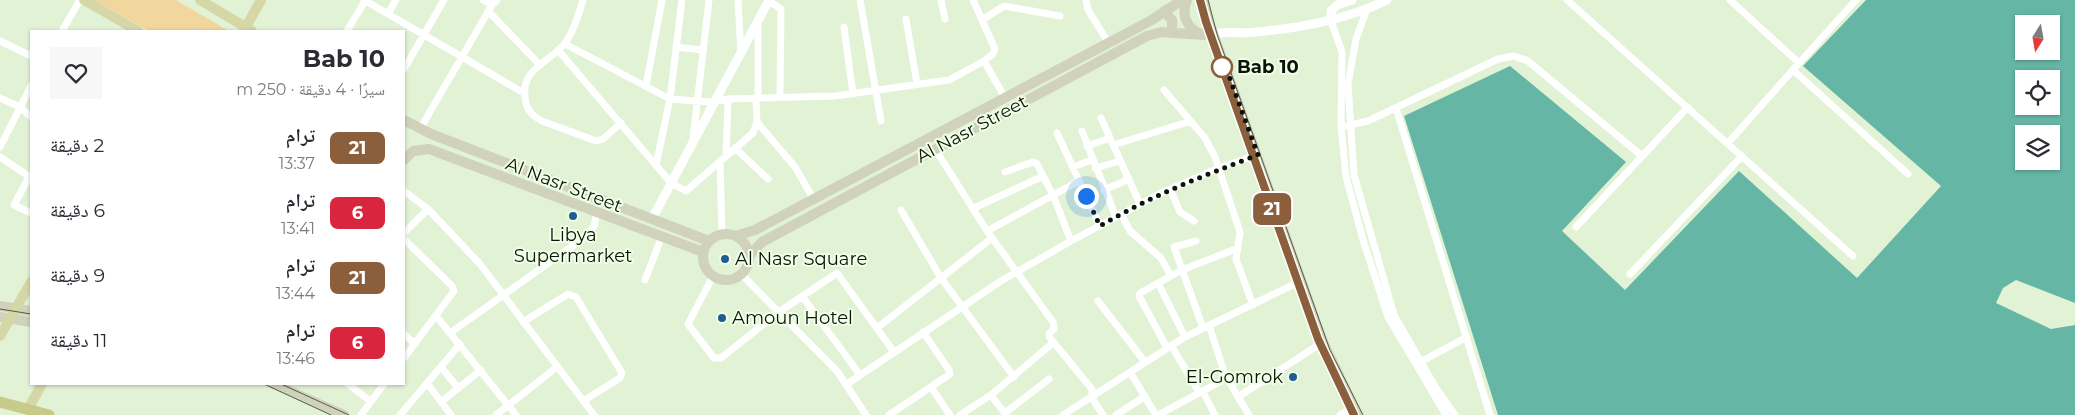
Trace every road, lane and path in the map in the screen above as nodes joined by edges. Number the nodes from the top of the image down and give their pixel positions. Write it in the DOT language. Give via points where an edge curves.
graph roads {
  1 [pos="80,0"];
  2 [pos="84,0"];
  3 [pos="200,0"];
  4 [pos="261,0"];
  5 [pos="364,0"];
  6 [pos="396,0"];
  7 [pos="444,0"];
  8 [pos="482,0"];
  9 [pos="583,0"];
  10 [pos="662,0"];
  11 [pos="682,0"];
  12 [pos="709,0"];
  13 [pos="738,0"];
  14 [pos="769,0"];
  15 [pos="860,0"];
  16 [pos="941,0"];
  17 [pos="973,0"];
  18 [pos="1011,0"];
  19 [pos="1086,0"];
  20 [pos="1182,0"];
  21 [pos="1187,0"];
  22 [pos="1204,0"];
  23 [pos="1352,0"];
  24 [pos="1387,0"];
  25 [pos="1567,0"];
  26 [pos="1730,0"];
  27 [pos="1856,0"];
  28 [pos="492,6"];
  29 [pos="1004,6"];
  30 [pos="1367,9"];
  31 [pos="1164,11"];
  32 [pos="388,14"];
  33 [pos="1060,16"];
  34 [pos="906,19"];
  35 [pos="945,19"];
  36 [pos="982,20"];
  37 [pos="1330,21"];
  38 [pos="758,22"];
  39 [pos="844,27"];
  40 [pos="249,29"];
  41 [pos="63,30"];
  42 [pos="136,30"];
  43 [pos="348,30"];
  44 [pos="1172,33"];
  45 [pos="1213,34"];
  46 [pos="424,35"];
  47 [pos="0,40"];
  48 [pos="1108,42"];
  49 [pos="565,44"];
  50 [pos="676,47"];
  51 [pos="558,50"];
  52 [pos="703,50"];
  53 [pos="741,53"];
  54 [pos="30,55"];
  55 [pos="461,57"];
  56 [pos="984,61"];
  57 [pos="1799,63"];
  58 [pos="540,64"];
  59 [pos="405,67"];
  60 [pos="1793,70"];
  61 [pos="917,84"];
  62 [pos="646,86"];
  63 [pos="30,88"];
  64 [pos="1164,90"];
  65 [pos="876,91"];
  66 [pos="524,93"];
  67 [pos="853,94"];
  68 [pos="780,97"];
  69 [pos="0,98"];
  70 [pos="757,98"];
  71 [pos="1005,98"];
  72 [pos="670,99"];
  73 [pos="728,99"];
  74 [pos="716,100"];
  75 [pos="697,101"];
  76 [pos="1688,107"];
  77 [pos="20,108"];
  78 [pos="1396,108"];
  79 [pos="30,116"];
  80 [pos="1101,118"];
  81 [pos="881,120"];
  82 [pos="405,121"];
  83 [pos="1191,121"];
  84 [pos="757,122"];
  85 [pos="621,123"];
  86 [pos="1341,126"];
  87 [pos="1350,126"];
  88 [pos="420,129"];
  89 [pos="1082,131"];
  90 [pos="1057,133"];
  91 [pos="1112,141"];
  92 [pos="1728,143"];
  93 [pos="1,144"];
  94 [pos="692,144"];
  95 [pos="1087,146"];
  96 [pos="735,148"];
  97 [pos="935,148"];
  98 [pos="1258,155"];
  99 [pos="1642,156"];
  100 [pos="1742,156"];
  101 [pos="0,157"];
  102 [pos="405,159"];
  103 [pos="723,159"];
  104 [pos="1092,160"];
  105 [pos="1120,161"];
  106 [pos="656,165"];
  107 [pos="1073,167"];
  108 [pos="1095,168"];
  109 [pos="1219,168"];
  110 [pos="1005,172"];
  111 [pos="1908,174"];
  112 [pos="1043,176"];
  113 [pos="768,179"];
  114 [pos="1129,180"];
  115 [pos="1079,181"];
  116 [pos="672,183"];
  117 [pos="1170,189"];
  118 [pos="1104,190"];
  119 [pos="405,191"];
  120 [pos="1053,195"];
  121 [pos="812,198"];
  122 [pos="1140,204"];
  123 [pos="974,208"];
  124 [pos="428,209"];
  125 [pos="901,210"];
  126 [pos="597,212"];
  127 [pos="30,213"];
  128 [pos="1118,216"];
  129 [pos="652,219"];
  130 [pos="1194,221"];
  131 [pos="1100,226"];
  132 [pos="1576,227"];
  133 [pos="987,230"];
  134 [pos="405,232"];
  135 [pos="722,234"];
  136 [pos="662,236"];
  137 [pos="736,236"];
  138 [pos="992,238"];
  139 [pos="405,240"];
  140 [pos="709,241"];
  141 [pos="1072,241"];
  142 [pos="1196,241"];
  143 [pos="1368,242"];
  144 [pos="1238,248"];
  145 [pos="703,252"];
  146 [pos="750,255"];
  147 [pos="1853,256"];
  148 [pos="1182,270"];
  149 [pos="1016,272"];
  150 [pos="741,274"];
  151 [pos="1630,274"];
  152 [pos="713,276"];
  153 [pos="1171,276"];
  154 [pos="941,278"];
  155 [pos="645,280"];
  156 [pos="1301,281"];
  157 [pos="1158,283"];
  158 [pos="30,284"];
  159 [pos="502,295"];
  160 [pos="802,296"];
  161 [pos="1098,301"];
  162 [pos="1253,305"];
  163 [pos="0,306"];
  164 [pos="961,307"];
  165 [pos="16,308"];
  166 [pos="30,311"];
  167 [pos="779,312"];
  168 [pos="437,317"];
  169 [pos="5,318"];
  170 [pos="30,322"];
  171 [pos="523,322"];
  172 [pos="1206,326"];
  173 [pos="877,328"];
  174 [pos="923,332"];
  175 [pos="450,333"];
  176 [pos="405,335"];
  177 [pos="0,336"];
  178 [pos="1185,337"];
  179 [pos="1466,337"];
  180 [pos="1054,342"];
  181 [pos="1323,342"];
  182 [pos="415,344"];
  183 [pos="460,344"];
  184 [pos="1169,346"];
  185 [pos="894,352"];
  186 [pos="405,357"];
  187 [pos="1422,361"];
  188 [pos="1145,362"];
  189 [pos="441,367"];
  190 [pos="557,367"];
  191 [pos="480,370"];
  192 [pos="1130,372"];
  193 [pos="860,375"];
  194 [pos="1014,377"];
  195 [pos="1227,378"];
  196 [pos="1049,379"];
  197 [pos="427,383"];
  198 [pos="847,384"];
  199 [pos="41,385"];
  200 [pos="276,385"];
  201 [pos="349,385"];
  202 [pos="383,385"];
  203 [pos="931,387"];
  204 [pos="458,388"];
  205 [pos="1200,391"];
  206 [pos="991,395"];
  207 [pos="1144,396"];
  208 [pos="1238,397"];
  209 [pos="1092,398"];
  210 [pos="370,401"];
  211 [pos="583,401"];
  212 [pos="0,402"];
  213 [pos="441,402"];
  214 [pos="509,404"];
  215 [pos="1356,411"];
  216 [pos="26,412"];
  217 [pos="1005,414"];
  218 [pos="50,415"];
  219 [pos="344,415"];
  220 [pos="361,415"];
  221 [pos="400,415"];
  222 [pos="451,415"];
  223 [pos="496,415"];
  224 [pos="516,415"];
  225 [pos="594,415"];
  226 [pos="866,415"];
  227 [pos="889,415"];
  228 [pos="950,415"];
  229 [pos="960,415"];
  230 [pos="1063,415"];
  231 [pos="1102,415"];
  232 [pos="1116,415"];
  233 [pos="1157,415"];
  234 [pos="1215,415"];
  235 [pos="1249,415"];
  236 [pos="1340,415"];
  237 [pos="1446,415"];
  238 [pos="1455,415"];
  239 [pos="1490,415"];
  1 -- 41 [label="street"];
  2 -- 42 [label="main road"];
  3 -- 40 [label="main road"];
  4 -- 40 [label="main road"];
  5 -- 32 [label="street"];
  5 -- 43 [label="street"];
  6 -- 32 [label="street"];
  7 -- 46 [label="street"];
  8 -- 28 [label="street"];
  9 -- 49 [label="street" via="578,19"];
  10 -- 62 [label="street"];
  11 -- 50 [label="street"];
  12 -- 52 [label="street"];
  13 -- 53 [label="street"];
  14 -- 38 [label="street"];
  14 -- 68 [label="street" via="781,8"];
  15 -- 65 [label="street"];
  16 -- 35 [label="street"];
  17 -- 36 [label="street"];
  18 -- 29 [label="street"];
  19 -- 48 [label="street" via="1088,10"];
  20 -- 31 [label="main road, Al Nasr Street"];
  21 -- 45 [label="main road" via="1184,8 1191,28"];
  22 -- 45 [label="main road"];
  23 -- 37 [label="street" via="1337,5 1331,11"];
  24 -- 30 [label="street"];
  25 -- 76 [label="street"];
  26 -- 57 [label="street"];
  27 -- 57 [label="street"];
  28 -- 55 [label="street"];
  28 -- 58 [label="street"];
  29 -- 33 [label="street"];
  29 -- 36 [label="street"];
  30 -- 37 [label="street"];
  30 -- 87 [label="street" via="1356,39 1348,84"];
  31 -- 44 [label="main road" via="1172,20"];
  31 -- 48 [label="main road, Al Nasr Street"];
  32 -- 46 [label="street"];
  34 -- 61 [label="street"];
  36 -- 56 [label="street" via="995,48"];
  37 -- 45 [label="street" via="1257,32"];
  37 -- 86 [label="street" via="1342,52"];
  38 -- 53 [label="street"];
  38 -- 70 [label="street"];
  39 -- 67 [label="street"];
  44 -- 45 [label="main road, Al Nasr Street"];
  44 -- 97 [label="main road, Al Nasr Street" via="1155,32"];
  45 -- 98 [label="main road"];
  46 -- 55 [label="street"];
  46 -- 59 [label="street"];
  47 -- 54 [label="street"];
  48 -- 71 [label="main road, Al Nasr Street"];
  49 -- 51 [label="street"];
  49 -- 62 [label="street"];
  50 -- 52 [label="street"];
  50 -- 72 [label="street"];
  51 -- 58 [label="street"];
  51 -- 85 [label="street"];
  52 -- 75 [label="street"];
  53 -- 74 [label="street"];
  55 -- 66 [label="street"];
  55 -- 88 [label="street"];
  56 -- 61 [label="street" via="949,80"];
  56 -- 71 [label="street"];
  57 -- 60 [label="street"];
  58 -- 66 [label="street" via="526,82"];
  60 -- 92 [label="street"];
  60 -- 111 [label="street"];
  61 -- 65 [label="street"];
  62 -- 72 [label="street"];
  63 -- 77 [label="street"];
  64 -- 83 [label="street"];
  65 -- 67 [label="street"];
  65 -- 81 [label="street"];
  66 -- 85 [label="street" via="526,105 535,117 593,140 603,139"];
  67 -- 68 [label="street"];
  68 -- 70 [label="street"];
  69 -- 77 [label="street"];
  70 -- 73 [label="street"];
  70 -- 84 [label="street"];
  71 -- 121 [label="main road, Al Nasr Street"];
  72 -- 75 [label="street"];
  72 -- 106 [label="street"];
  73 -- 74 [label="street"];
  73 -- 103 [label="street"];
  74 -- 75 [label="street"];
  74 -- 94 [label="street"];
  75 -- 94 [label="street"];
  76 -- 92 [label="street"];
  76 -- 99 [label="street"];
  77 -- 79 [label="street"];
  77 -- 93 [label="street"];
  78 -- 87 [label="street"];
  78 -- 99 [label="street" via="1498,59 1514,56 1528,61"];
  78 -- 179 [label="street"];
  80 -- 91 [label="street"];
  82 -- 88 [label="main road, Al Nasr Street"];
  83 -- 91 [label="street"];
  83 -- 109 [label="street" via="1211,147"];
  84 -- 96 [label="street" via="753,133"];
  84 -- 121 [label="street" via="794,167"];
  85 -- 106 [label="street"];
  86 -- 87 [label="street"];
  86 -- 143 [label="street" via="1346,178"];
  87 -- 143 [label="street" via="1354,175"];
  88 -- 129 [label="main road, Al Nasr Street"];
  89 -- 95 [label="street"];
  90 -- 107 [label="street"];
  91 -- 95 [label="street"];
  91 -- 105 [label="street"];
  92 -- 100 [label="street"];
  94 -- 116 [label="street"];
  95 -- 104 [label="street"];
  96 -- 103 [label="street"];
  96 -- 113 [label="street"];
  97 -- 123 [label="street"];
  97 -- 146 [label="main road, Al Nasr Street" via="762,242"];
  98 -- 109 [label="street"];
  98 -- 156 [label="main road"];
  99 -- 132 [label="street"];
  100 -- 147 [label="street"];
  100 -- 151 [label="street"];
  101 -- 127 [label="street" via="26,174 28,179 14,205"];
  102 -- 126 [label="main road, Al Nasr Street" via="413,151 429,149"];
  103 -- 116 [label="street" via="688,191"];
  103 -- 135 [label="street"];
  104 -- 107 [label="street"];
  104 -- 108 [label="street"];
  105 -- 108 [label="street"];
  105 -- 114 [label="street"];
  106 -- 116 [label="street"];
  107 -- 115 [label="street"];
  108 -- 118 [label="street"];
  109 -- 117 [label="street"];
  109 -- 144 [label="street" via="1240,232"];
  110 -- 112 [label="street" via="1035,162"];
  112 -- 120 [label="street"];
  112 -- 123 [label="street"];
  114 -- 118 [label="street"];
  114 -- 122 [label="street"];
  115 -- 120 [label="street"];
  115 -- 131 [label="street"];
  116 -- 129 [label="street"];
  117 -- 122 [label="street"];
  117 -- 130 [label="street" via="1180,212"];
  118 -- 128 [label="street"];
  119 -- 124 [label="street"];
  120 -- 133 [label="street"];
  120 -- 141 [label="street"];
  121 -- 137 [label="main road, Al Nasr Street" via="755,230"];
  122 -- 128 [label="street"];
  123 -- 133 [label="street"];
  124 -- 134 [label="street"];
  124 -- 159 [label="street" via="480,264"];
  125 -- 154 [label="street"];
  126 -- 136 [label="main road, Al Nasr Street"];
  126 -- 159 [label="street" via="594,226 585,237"];
  128 -- 131 [label="street"];
  128 -- 153 [label="street" via="1161,258"];
  129 -- 140 [label="main road, Al Nasr Street"];
  131 -- 141 [label="street"];
  133 -- 138 [label="street"];
  135 -- 137 [label="main road"];
  135 -- 140 [label="main road"];
  136 -- 145 [label="main road, Al Nasr Street"];
  136 -- 155 [label="street"];
  137 -- 146 [label="main road" via="746,243"];
  138 -- 149 [label="street"];
  138 -- 154 [label="street"];
  139 -- 168 [label="street" via="454,289 454,294"];
  140 -- 145 [label="main road"];
  141 -- 149 [label="street"];
  142 -- 148 [label="street" via="1174,246"];
  143 -- 187 [label="street" via="1394,315"];
  143 -- 237 [label="street" via="1388,317"];
  144 -- 148 [label="street"];
  144 -- 162 [label="street" via="1236,259"];
  145 -- 152 [label="main road" via="704,266"];
  146 -- 150 [label="main road" via="748,266"];
  148 -- 153 [label="street"];
  148 -- 172 [label="street"];
  149 -- 164 [label="street"];
  149 -- 180 [label="street" via="1052,322 1054,329 1049,336"];
  150 -- 152 [label="main road" via="727,280"];
  150 -- 167 [label="street"];
  152 -- 167 [label="street" via="688,324 716,359"];
  153 -- 157 [label="street"];
  154 -- 164 [label="street"];
  154 -- 173 [label="street"];
  156 -- 162 [label="street"];
  156 -- 181 [label="main road"];
  157 -- 178 [label="street"];
  157 -- 184 [label="street" via="1139,296"];
  158 -- 165 [label="main road"];
  159 -- 171 [label="street"];
  159 -- 175 [label="street"];
  160 -- 167 [label="street"];
  160 -- 173 [label="street" via="837,273"];
  160 -- 193 [label="street"];
  161 -- 188 [label="street"];
  162 -- 172 [label="street"];
  163 -- 165 [label="main road"];
  164 -- 174 [label="street"];
  164 -- 194 [label="street"];
  165 -- 166 [label="main road"];
  165 -- 169 [label="main road"];
  167 -- 198 [label="street"];
  168 -- 175 [label="street"];
  168 -- 182 [label="street"];
  169 -- 170 [label="main road"];
  169 -- 177 [label="main road"];
  171 -- 190 [label="street"];
  171 -- 211 [label="street" via="568,294 576,297 622,374"];
  172 -- 178 [label="street"];
  172 -- 195 [label="street"];
  173 -- 185 [label="street"];
  174 -- 185 [label="street"];
  174 -- 203 [label="street" via="950,372"];
  175 -- 183 [label="street"];
  176 -- 182 [label="street"];
  178 -- 184 [label="street"];
  179 -- 187 [label="street"];
  179 -- 239 [label="street"];
  180 -- 194 [label="street"];
  180 -- 209 [label="street" via="1092,389"];
  181 -- 208 [label="street"];
  181 -- 215 [label="main road"];
  182 -- 186 [label="street"];
  183 -- 189 [label="street"];
  183 -- 191 [label="street"];
  184 -- 188 [label="street"];
  184 -- 205 [label="street"];
  185 -- 193 [label="street"];
  187 -- 238 [label="street"];
  188 -- 192 [label="street"];
  189 -- 197 [label="street"];
  189 -- 204 [label="street"];
  190 -- 211 [label="street"];
  190 -- 214 [label="street"];
  191 -- 204 [label="street"];
  191 -- 214 [label="street"];
  192 -- 207 [label="street"];
  192 -- 209 [label="street"];
  193 -- 198 [label="street"];
  194 -- 206 [label="street"];
  195 -- 205 [label="street"];
  195 -- 208 [label="street"];
  196 -- 217 [label="street"];
  197 -- 213 [label="street"];
  197 -- 221 [label="street"];
  198 -- 226 [label="street"];
  199 -- 216 [label="main road"];
  200 -- 219 [label="main road"];
  201 -- 210 [label="street"];
  202 -- 210 [label="street"];
  203 -- 227 [label="street"];
  203 -- 228 [label="street"];
  204 -- 213 [label="street"];
  205 -- 233 [label="street"];
  205 -- 234 [label="street"];
  206 -- 217 [label="street"];
  206 -- 229 [label="street"];
  207 -- 232 [label="street"];
  207 -- 233 [label="street"];
  208 -- 235 [label="street"];
  209 -- 230 [label="street"];
  209 -- 231 [label="street"];
  210 -- 220 [label="street"];
  211 -- 225 [label="street"];
  212 -- 216 [label="highway"];
  213 -- 222 [label="street"];
  214 -- 223 [label="street"];
  214 -- 224 [label="street"];
  215 -- 236 [label="street"];
  216 -- 218 [label="highway"];
}
